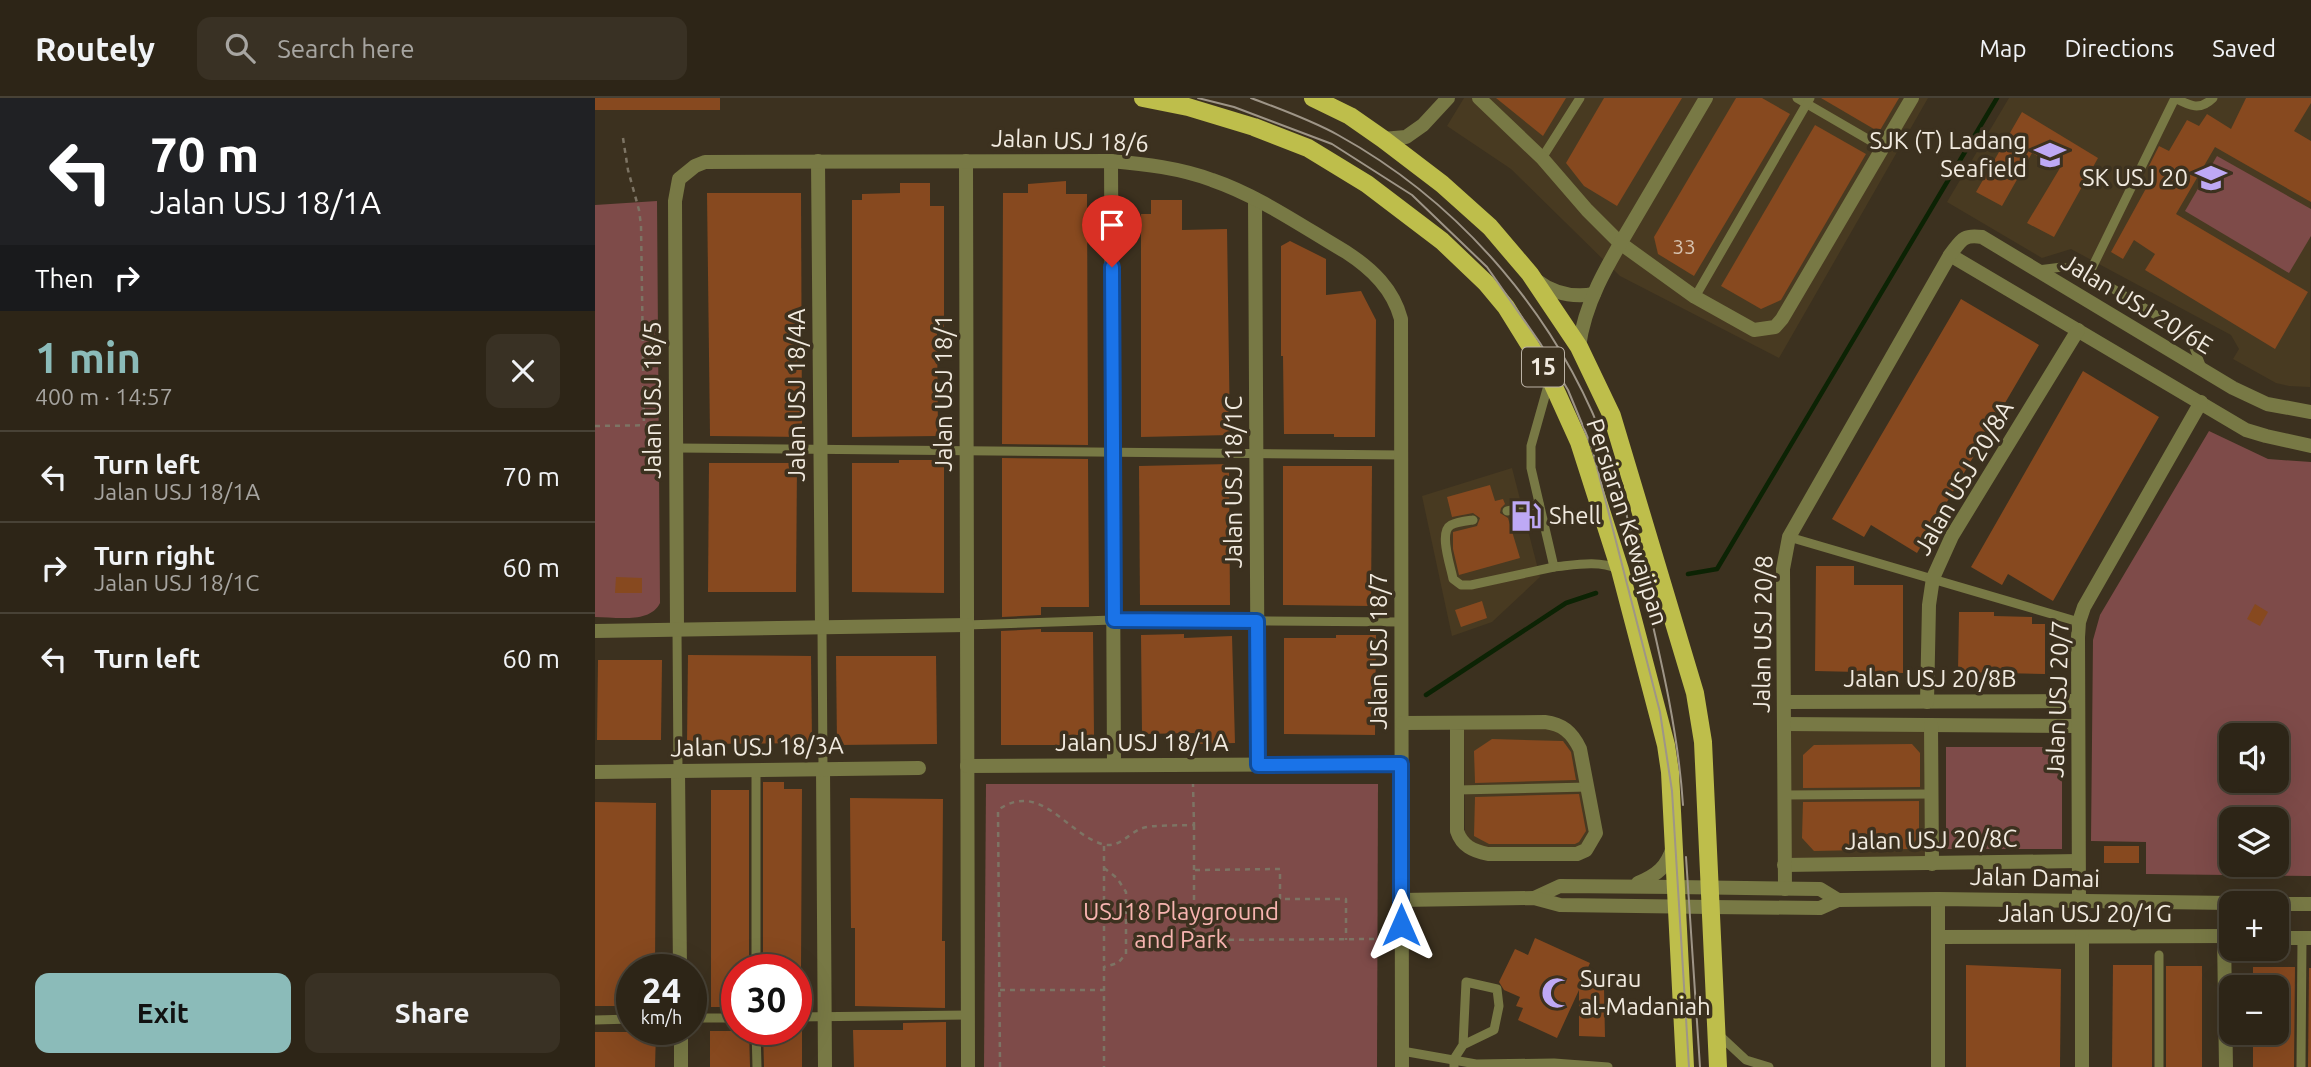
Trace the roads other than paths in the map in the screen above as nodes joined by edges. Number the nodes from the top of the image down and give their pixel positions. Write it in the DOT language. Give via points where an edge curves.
graph roads {
  1 [pos="1143,98"];
  2 [pos="1313,98"];
  3 [pos="1448,98"];
  4 [pos="1479,98"];
  5 [pos="1580,98"];
  6 [pos="1706,98"];
  7 [pos="1797,98"];
  8 [pos="1912,98"];
  9 [pos="2175,98"];
  10 [pos="2213,98"];
  11 [pos="1809,101"];
  12 [pos="1383,139"];
  13 [pos="1883,148"];
  14 [pos="1542,158"];
  15 [pos="818,161"];
  16 [pos="966,161"];
  17 [pos="1111,161"];
  18 [pos="685,172"];
  19 [pos="1255,200"];
  20 [pos="1621,243"];
  21 [pos="1950,255"];
  22 [pos="2037,270"];
  23 [pos="1530,274"];
  24 [pos="2089,274"];
  25 [pos="1594,294"];
  26 [pos="1695,297"];
  27 [pos="1401,319"];
  28 [pos="2078,330"];
  29 [pos="1579,347"];
  30 [pos="2202,370"];
  31 [pos="1551,378"];
  32 [pos="2201,402"];
  33 [pos="2311,412"];
  34 [pos="2311,446"];
  35 [pos="677,448"];
  36 [pos="820,449"];
  37 [pos="967,451"];
  38 [pos="1112,452"];
  39 [pos="1256,453"];
  40 [pos="1403,454"];
  41 [pos="1539,504"];
  42 [pos="1507,511"];
  43 [pos="1473,520"];
  44 [pos="1789,537"];
  45 [pos="1554,567"];
  46 [pos="1620,570"];
  47 [pos="1933,578"];
  48 [pos="1114,620"];
  49 [pos="1257,621"];
  50 [pos="1401,622"];
  51 [pos="2079,622"];
  52 [pos="967,625"];
  53 [pos="822,628"];
  54 [pos="677,630"];
  55 [pos="595,631"];
  56 [pos="2077,701"];
  57 [pos="1784,702"];
  58 [pos="1927,702"];
  59 [pos="1402,723"];
  60 [pos="1457,723"];
  61 [pos="1785,724"];
  62 [pos="1931,725"];
  63 [pos="2077,726"];
  64 [pos="1401,764"];
  65 [pos="1114,765"];
  66 [pos="1258,765"];
  67 [pos="967,766"];
  68 [pos="823,768"];
  69 [pos="919,768"];
  70 [pos="756,769"];
  71 [pos="678,771"];
  72 [pos="595,772"];
  73 [pos="1588,787"];
  74 [pos="1457,790"];
  75 [pos="1931,794"];
  76 [pos="1785,795"];
  77 [pos="1674,845"];
  78 [pos="2078,861"];
  79 [pos="1932,864"];
  80 [pos="1784,865"];
  81 [pos="1630,887"];
  82 [pos="1676,887"];
  83 [pos="1710,888"];
  84 [pos="1785,889"];
  85 [pos="1534,898"];
  86 [pos="1938,899"];
  87 [pos="1401,900"];
  88 [pos="1837,900"];
  89 [pos="2079,902"];
  90 [pos="2219,903"];
  91 [pos="2289,904"];
  92 [pos="2311,904"];
  93 [pos="1677,906"];
  94 [pos="1711,907"];
  95 [pos="2219,936"];
  96 [pos="1938,937"];
  97 [pos="2082,937"];
  98 [pos="2306,938"];
  99 [pos="680,954"];
  100 [pos="756,954"];
  101 [pos="2159,955"];
  102 [pos="2228,961"];
  103 [pos="968,1015"];
  104 [pos="812,1017"];
  105 [pos="824,1017"];
  106 [pos="616,1019"];
  107 [pos="595,1020"];
  108 [pos="1716,1032"];
  109 [pos="681,1045"];
  110 [pos="757,1045"];
  111 [pos="1464,1045"];
  112 [pos="1402,1051"];
  113 [pos="1454,1063"];
  114 [pos="681,1067"];
  115 [pos="757,1067"];
  116 [pos="825,1067"];
  117 [pos="968,1067"];
  118 [pos="1402,1067"];
  119 [pos="1608,1067"];
  120 [pos="1685,1067"];
  121 [pos="1718,1067"];
  122 [pos="1769,1067"];
  123 [pos="1938,1067"];
  124 [pos="2083,1067"];
  125 [pos="2159,1067"];
  126 [pos="2226,1067"];
  127 [pos="2301,1067"];
  1 -- 31 [label="main road, Persiaran Kewajipan / 15" via="1282,137 1367,184 1442,241 1486,283"];
  2 -- 12 [label="main road, Persiaran Kewajipan / 15"];
  3 -- 12 [label="street" via="1406,137"];
  4 -- 14 [label="street"];
  5 -- 14 [label="lane"];
  6 -- 20 [label="street"];
  7 -- 11 [label="lane"];
  8 -- 13 [label="street"];
  9 -- 10 [label="lane" via="2199,107"];
  9 -- 24 [label="lane"];
  11 -- 13 [label="lane"];
  11 -- 26 [label="lane"];
  12 -- 23 [label="main road, Persiaran Kewajipan / 15" via="1490,227"];
  13 -- 26 [label="street" via="1775,327 1754,330"];
  14 -- 20 [label="street"];
  15 -- 16 [label="street, Jalan USJ 18/6"];
  15 -- 18 [label="street, Jalan USJ 18/6" via="705,162"];
  15 -- 36 [label="street, Jalan USJ 18/4A"];
  16 -- 17 [label="street, Jalan USJ 18/6"];
  16 -- 37 [label="street, Jalan USJ 18/1"];
  17 -- 19 [label="street, Jalan USJ 18/6" via="1190,173"];
  17 -- 38 [label="street"];
  18 -- 35 [label="street, Jalan USJ 18/5" via="675,201"];
  19 -- 27 [label="street, Jalan USJ 18/6" via="1363,263 1391,294"];
  19 -- 39 [label="street, Jalan USJ 18/1C"];
  20 -- 25 [label="street"];
  20 -- 26 [label="street"];
  21 -- 22 [label="street, Jalan USJ 20/6E" via="1964,237 1982,237"];
  21 -- 28 [label="street"];
  21 -- 44 [label="street, Jalan USJ 20/8"];
  22 -- 24 [label="lane" via="2062,267"];
  22 -- 30 [label="street, Jalan USJ 20/6E"];
  23 -- 25 [label="street" via="1546,288 1565,295"];
  23 -- 29 [label="main road, Persiaran Kewajipan / 15"];
  24 -- 30 [label="lane" via="2182,331"];
  25 -- 29 [label="street"];
  27 -- 40 [label="street, Jalan USJ 18/7"];
  28 -- 32 [label="street"];
  28 -- 47 [label="street, Jalan USJ 20/8A" via="1952,536"];
  29 -- 83 [label="main road, Persiaran Kewajipan / 15" via="1612,416 1695,693 1703,742"];
  30 -- 33 [label="street, Jalan USJ 20/6E" via="2267,404"];
  31 -- 41 [label="lane" via="1531,446"];
  31 -- 46 [label="main road, Persiaran Kewajipan / 15" via="1580,442"];
  32 -- 34 [label="street" via="2246,430"];
  32 -- 51 [label="street, Jalan USJ 20/7"];
  35 -- 36 [label="lane"];
  35 -- 54 [label="street, Jalan USJ 18/5"];
  36 -- 37 [label="lane"];
  36 -- 53 [label="street, Jalan USJ 18/4A"];
  37 -- 38 [label="lane"];
  37 -- 52 [label="street, Jalan USJ 18/1"];
  38 -- 39 [label="lane"];
  38 -- 48 [label="street"];
  39 -- 40 [label="lane"];
  39 -- 49 [label="street, Jalan USJ 18/1C"];
  40 -- 50 [label="street, Jalan USJ 18/7"];
  41 -- 42 [label="lane"];
  41 -- 45 [label="lane"];
  43 -- 45 [label="lane" via="1445,531 1453,579 1461,585"];
  44 -- 47 [label="lane"];
  44 -- 57 [label="street, Jalan USJ 20/8" via="1783,569"];
  45 -- 46 [label="lane" via="1592,564"];
  46 -- 77 [label="main road, Persiaran Kewajipan / 15" via="1666,745"];
  47 -- 51 [label="lane"];
  47 -- 58 [label="street, Jalan USJ 20/8A"];
  48 -- 49 [label="lane"];
  48 -- 52 [label="lane"];
  48 -- 65 [label="street"];
  49 -- 50 [label="lane"];
  49 -- 66 [label="street, Jalan USJ 18/1C"];
  50 -- 59 [label="street, Jalan USJ 18/7"];
  51 -- 56 [label="street, Jalan USJ 20/7"];
  52 -- 53 [label="street"];
  52 -- 67 [label="street, Jalan USJ 18/1"];
  53 -- 54 [label="street"];
  53 -- 68 [label="lane"];
  54 -- 55 [label="street"];
  54 -- 71 [label="lane"];
  56 -- 58 [label="street, Jalan USJ 20/8B"];
  56 -- 63 [label="street, Jalan USJ 20/7"];
  57 -- 58 [label="street, Jalan USJ 20/8B"];
  57 -- 61 [label="street, Jalan USJ 20/8"];
  59 -- 60 [label="street"];
  59 -- 64 [label="street, Jalan USJ 18/7"];
  60 -- 73 [label="street" via="1555,723 1575,738"];
  60 -- 74 [label="street"];
  61 -- 62 [label="street"];
  61 -- 76 [label="street, Jalan USJ 20/8"];
  62 -- 63 [label="street"];
  62 -- 75 [label="street"];
  63 -- 78 [label="street, Jalan USJ 20/7"];
  64 -- 66 [label="street, Jalan USJ 18/1A"];
  64 -- 87 [label="street, Jalan USJ 18/7"];
  65 -- 66 [label="street, Jalan USJ 18/1A"];
  65 -- 67 [label="street, Jalan USJ 18/1A"];
  67 -- 103 [label="street, Jalan USJ 18/1"];
  68 -- 69 [label="street, Jalan USJ 18/3A"];
  68 -- 70 [label="street, Jalan USJ 18/3A"];
  68 -- 105 [label="street"];
  70 -- 71 [label="street, Jalan USJ 18/3A"];
  70 -- 100 [label="lane"];
  71 -- 72 [label="street, Jalan USJ 18/3A"];
  71 -- 99 [label="street"];
  73 -- 74 [label="lane"];
  73 -- 74 [label="street" via="1596,833 1586,850 1577,854 1476,852 1459,838"];
  75 -- 76 [label="lane"];
  75 -- 79 [label="street"];
  76 -- 80 [label="street, Jalan USJ 20/8"];
  77 -- 81 [label="street" via="1655,876"];
  77 -- 82 [label="main road, Persiaran Kewajipan / 15"];
  78 -- 79 [label="street, Jalan USJ 20/8C"];
  78 -- 89 [label="street, Jalan USJ 20/7"];
  79 -- 80 [label="street, Jalan USJ 20/8C"];
  80 -- 84 [label="street, Jalan USJ 20/8"];
  81 -- 82 [label="street, Jalan Damai"];
  81 -- 85 [label="street, Jalan Damai" via="1560,886"];
  82 -- 83 [label="street, Jalan Damai"];
  82 -- 93 [label="main road, Persiaran Kewajipan / 15"];
  83 -- 84 [label="street, Jalan Damai"];
  83 -- 94 [label="main road, Persiaran Kewajipan / 15"];
  84 -- 88 [label="street, Jalan Damai" via="1820,889"];
  85 -- 87 [label="street"];
  85 -- 93 [label="street, Jalan Damai" via="1560,905"];
  86 -- 88 [label="street, Jalan Damai"];
  86 -- 89 [label="street, Jalan Damai"];
  86 -- 96 [label="street"];
  87 -- 112 [label="street, Jalan USJ 18/7"];
  88 -- 94 [label="street, Jalan Damai" via="1820,908"];
  89 -- 90 [label="street, Jalan Damai"];
  91 -- 92 [label="street"];
  93 -- 94 [label="street, Jalan Damai"];
  93 -- 120 [label="main road, Persiaran Kewajipan / 15"];
  94 -- 108 [label="main road, Persiaran Kewajipan / 15"];
  95 -- 97 [label="street, Jalan USJ 20/1G"];
  96 -- 97 [label="street, Jalan USJ 20/1G"];
  96 -- 123 [label="street"];
  97 -- 124 [label="street"];
  98 -- 127 [label="lane"];
  101 -- 125 [label="lane"];
  102 -- 126 [label="street"];
  103 -- 105 [label="lane"];
  103 -- 117 [label="street, Jalan USJ 18/1"];
  104 -- 105 [label="lane"];
  105 -- 116 [label="street"];
  106 -- 107 [label="lane"];
  108 -- 121 [label="main road, Persiaran Kewajipan / 15"];
  108 -- 122 [label="lane" via="1745,1060"];
  109 -- 114 [label="street"];
  110 -- 115 [label="lane"];
  111 -- 111 [label="lane" via="1466,982 1497,989 1494,1030"];
  111 -- 113 [label="lane"];
  112 -- 113 [label="lane"];
  112 -- 118 [label="street, Jalan USJ 18/7"];
  113 -- 119 [label="lane"];
}
